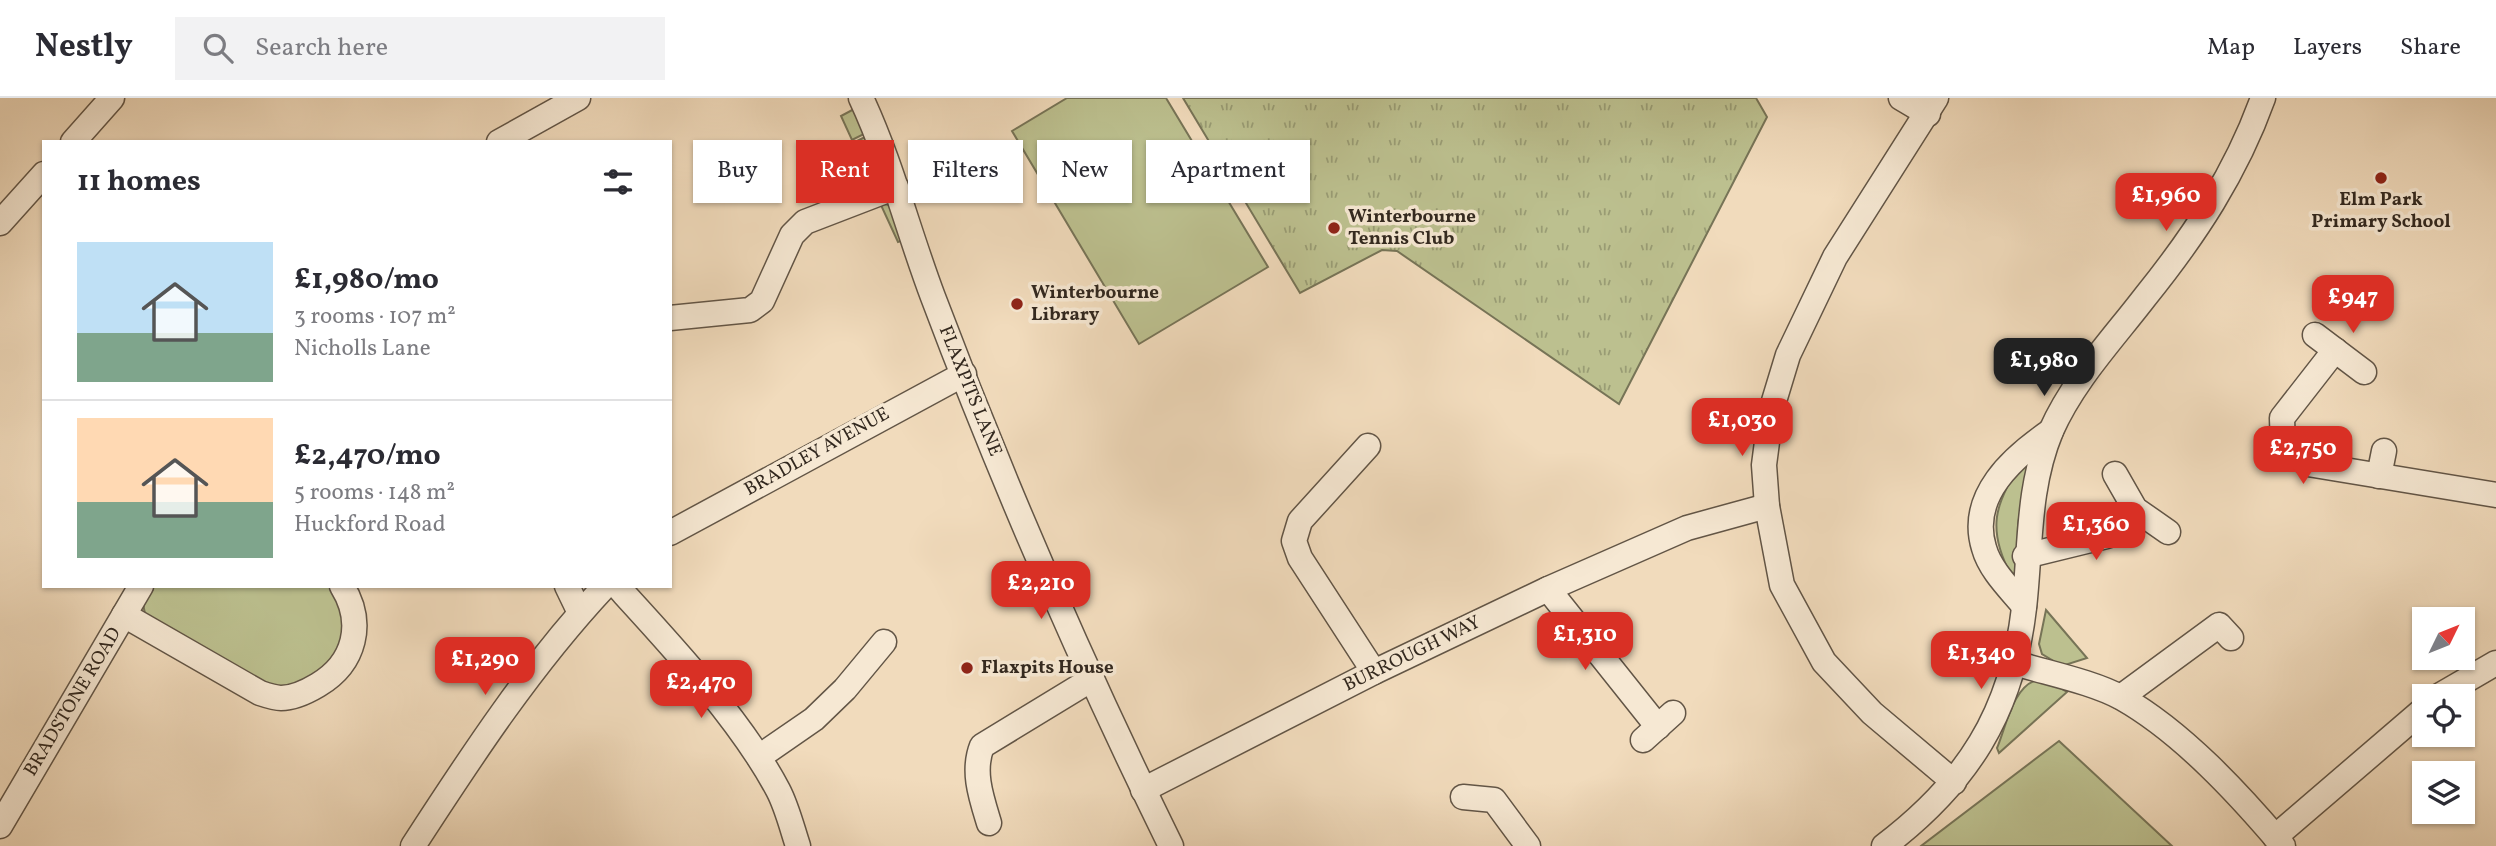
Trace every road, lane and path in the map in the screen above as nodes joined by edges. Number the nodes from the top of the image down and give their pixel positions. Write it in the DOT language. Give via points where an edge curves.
graph roads {
  1 [pos="112,98"];
  2 [pos="578,98"];
  3 [pos="861,98"];
  4 [pos="1901,98"];
  5 [pos="2263,98"];
  6 [pos="1932,106"];
  7 [pos="75,140"];
  8 [pos="503,140"];
  9 [pos="42,176"];
  10 [pos="896,187"];
  11 [pos="0,223"];
  12 [pos="672,318"];
  13 [pos="2315,335"];
  14 [pos="2335,350"];
  15 [pos="2364,372"];
  16 [pos="964,374"];
  17 [pos="2052,431"];
  18 [pos="1368,446"];
  19 [pos="2384,451"];
  20 [pos="2115,474"];
  21 [pos="2379,476"];
  22 [pos="2496,495"];
  23 [pos="1767,506"];
  24 [pos="2135,509"];
  25 [pos="672,532"];
  26 [pos="2168,532"];
  27 [pos="2025,556"];
  28 [pos="140,588"];
  29 [pos="343,588"];
  30 [pos="568,588"];
  31 [pos="604,588"];
  32 [pos="619,588"];
  33 [pos="1548,589"];
  34 [pos="2024,606"];
  35 [pos="580,613"];
  36 [pos="124,615"];
  37 [pos="2231,638"];
  38 [pos="871,646"];
  39 [pos="2015,663"];
  40 [pos="2496,663"];
  41 [pos="1374,672"];
  42 [pos="1092,679"];
  43 [pos="2460,684"];
  44 [pos="2121,697"];
  45 [pos="2412,720"];
  46 [pos="1658,727"];
  47 [pos="759,757"];
  48 [pos="1954,782"];
  49 [pos="1143,790"];
  50 [pos="1463,797"];
  51 [pos="989,823"];
  52 [pos="0,826"];
  53 [pos="2279,841"];
  54 [pos="413,846"];
  55 [pos="798,846"];
  56 [pos="1171,846"];
  57 [pos="1528,846"];
  58 [pos="1884,846"];
  1 -- 7 [label="street"];
  2 -- 8 [label="street"];
  3 -- 10 [label="street, FLAXPITS LANE"];
  4 -- 6 [label="street"];
  5 -- 17 [label="street" via="2242,153 2202,224 2083,375"];
  6 -- 23 [label="street" via="1835,257 1788,355 1770,411 1764,465"];
  9 -- 11 [label="street"];
  10 -- 12 [label="street" via="805,222 792,235 762,301 750,310"];
  10 -- 16 [label="street, FLAXPITS LANE"];
  13 -- 14 [label="street"];
  14 -- 15 [label="street"];
  14 -- 21 [label="street" via="2282,418 2283,448 2308,464"];
  16 -- 25 [label="street, BRADLEY AVENUE"];
  16 -- 42 [label="street, FLAXPITS LANE"];
  17 -- 27 [label="street" via="2031,495"];
  17 -- 34 [label="street" via="2021,452 1996,480 1983,517 1984,548"];
  18 -- 41 [label="street" via="1300,521 1294,541 1300,558"];
  19 -- 21 [label="street"];
  20 -- 24 [label="street"];
  21 -- 22 [label="street"];
  23 -- 33 [label="street, BURROUGH WAY" via="1687,528"];
  23 -- 48 [label="street" via="1782,585 1824,662 1872,713"];
  24 -- 26 [label="street"];
  24 -- 27 [label="street" via="2107,536"];
  27 -- 34 [label="street"];
  28 -- 36 [label="street, BRADSTONE ROAD"];
  29 -- 36 [label="street, BRADSTONE ROAD" via="355,610 356,635 346,660 331,677 307,691 281,698 260,693"];
  30 -- 35 [label="street"];
  31 -- 35 [label="street"];
  32 -- 47 [label="street" via="673,647"];
  33 -- 41 [label="street, BURROUGH WAY"];
  33 -- 46 [label="street"];
  34 -- 39 [label="street"];
  35 -- 54 [label="street" via="490,727"];
  36 -- 52 [label="street, BRADSTONE ROAD"];
  37 -- 44 [label="street" via="2219,625"];
  38 -- 47 [label="street" via="845,690 814,719"];
  39 -- 44 [label="street"];
  39 -- 48 [label="street" via="1995,720"];
  40 -- 43 [label="street"];
  41 -- 49 [label="street, BURROUGH WAY"];
  42 -- 49 [label="street, FLAXPITS LANE"];
  42 -- 51 [label="street" via="982,746 977,758 979,787"];
  44 -- 53 [label="street" via="2217,774"];
  45 -- 53 [label="street"];
  47 -- 55 [label="street" via="780,792"];
  48 -- 58 [label="street"];
  49 -- 56 [label="street, FLAXPITS LANE"];
  50 -- 57 [label="street" via="1494,800"];
}
